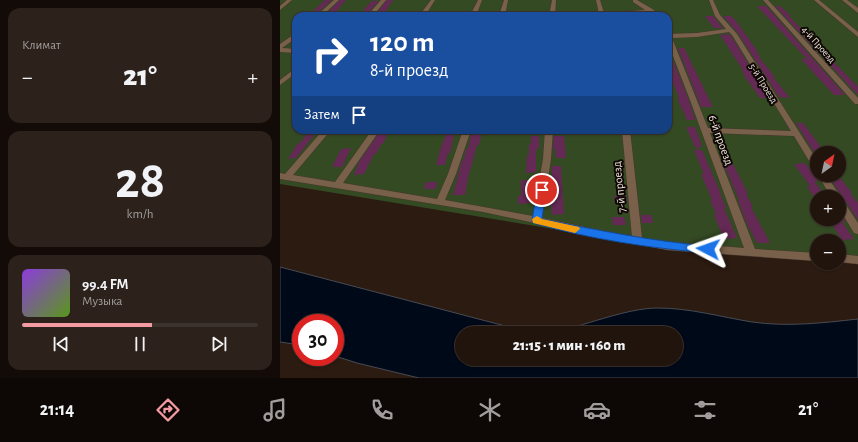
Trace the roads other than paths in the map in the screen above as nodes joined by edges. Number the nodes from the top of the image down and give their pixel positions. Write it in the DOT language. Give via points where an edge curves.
graph roads {
  1 [pos="290,0"];
  2 [pos="337,0"];
  3 [pos="384,0"];
  4 [pos="433,0"];
  5 [pos="480,0"];
  6 [pos="506,0"];
  7 [pos="554,0"];
  8 [pos="598,0"];
  9 [pos="635,0"];
  10 [pos="711,0"];
  11 [pos="765,0"];
  12 [pos="816,0"];
  13 [pos="844,0"];
  14 [pos="280,8"];
  15 [pos="858,11"];
  16 [pos="324,12"];
  17 [pos="374,12"];
  18 [pos="425,12"];
  19 [pos="475,12"];
  20 [pos="503,12"];
  21 [pos="552,12"];
  22 [pos="601,12"];
  23 [pos="650,12"];
  24 [pos="729,30"];
  25 [pos="858,34"];
  26 [pos="672,37"];
  27 [pos="292,38"];
  28 [pos="672,47"];
  29 [pos="280,48"];
  30 [pos="292,50"];
  31 [pos="292,73"];
  32 [pos="280,83"];
  33 [pos="858,102"];
  34 [pos="704,130"];
  35 [pos="323,134"];
  36 [pos="373,134"];
  37 [pos="466,134"];
  38 [pos="549,134"];
  39 [pos="626,134"];
  40 [pos="796,134"];
  41 [pos="810,156"];
  42 [pos="283,176"];
  43 [pos="337,185"];
  44 [pos="440,202"];
  45 [pos="846,212"];
  46 [pos="537,221"];
  47 [pos="858,231"];
  48 [pos="637,241"];
  49 [pos="751,253"];
  50 [pos="810,257"];
  51 [pos="846,259"];
  52 [pos="858,260"];
  1 -- 14 [label="street"];
  2 -- 16 [label="street"];
  3 -- 17 [label="street"];
  4 -- 18 [label="street"];
  5 -- 19 [label="street"];
  6 -- 20 [label="street"];
  7 -- 21 [label="street"];
  8 -- 22 [label="street"];
  9 -- 23 [label="street"];
  10 -- 24 [label="street, 5-й Проезд" via="718,16"];
  11 -- 33 [label="street, 4-й Проезд"];
  12 -- 25 [label="street"];
  13 -- 15 [label="street"];
  24 -- 26 [label="street"];
  24 -- 40 [label="street, 5-й Проезд" via="734,34"];
  27 -- 29 [label="street"];
  28 -- 34 [label="street, 6-й проезд"];
  29 -- 30 [label="street"];
  31 -- 32 [label="street"];
  34 -- 40 [label="street"];
  34 -- 49 [label="street, 6-й проезд"];
  35 -- 42 [label="street"];
  36 -- 43 [label="street"];
  37 -- 44 [label="street"];
  38 -- 46 [label="street"];
  39 -- 48 [label="street, 7-й проезд"];
  40 -- 41 [label="street, 5-й Проезд"];
  42 -- 43 [label="street"];
  43 -- 44 [label="street"];
  44 -- 46 [label="street"];
  45 -- 47 [label="street"];
  46 -- 48 [label="street"];
  48 -- 49 [label="street"];
  49 -- 50 [label="street"];
  51 -- 52 [label="street"];
}
